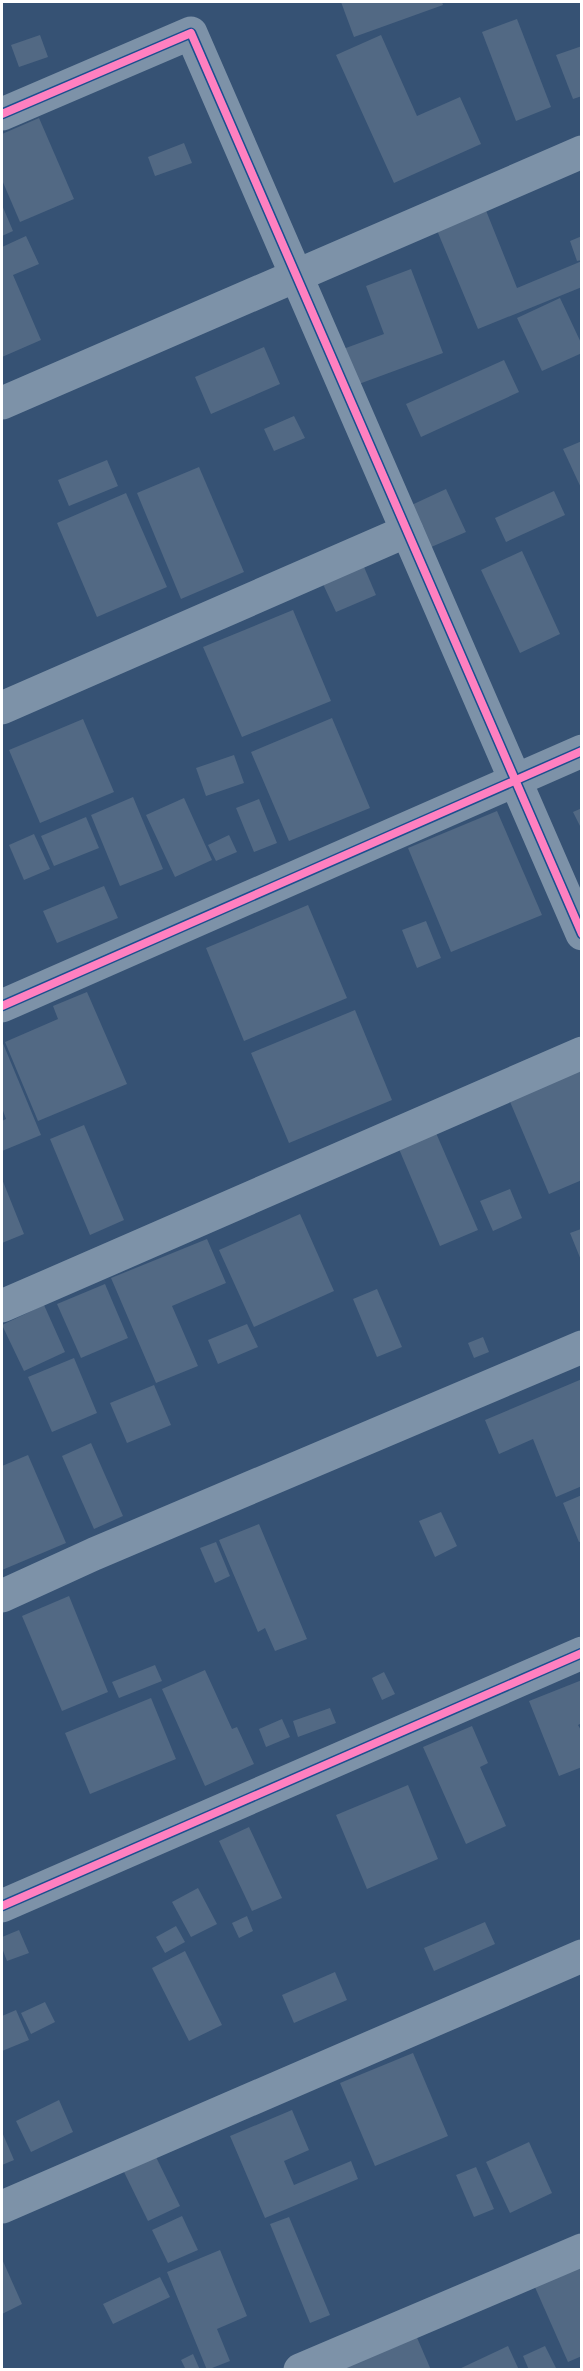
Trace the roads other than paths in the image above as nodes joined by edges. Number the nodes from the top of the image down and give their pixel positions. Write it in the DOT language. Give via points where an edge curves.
graph roads {
  1 [pos="2,114"];
  2 [pos="582,152"];
  3 [pos="296,274"];
  4 [pos="2,404"];
  5 [pos="407,531"];
  6 [pos="2,708"];
  7 [pos="582,751"];
  8 [pos="514,779"];
  9 [pos="582,934"];
  10 [pos="2,1006"];
  11 [pos="582,1053"];
  12 [pos="2,1306"];
  13 [pos="582,1347"];
  14 [pos="2,1596"];
  15 [pos="582,1653"];
  16 [pos="2,1906"];
  17 [pos="582,1956"];
  18 [pos="2,2207"];
  19 [pos="582,2250"];
  20 [pos="300,2370"];
  1 -- 3 [label="street" via="191,33"];
  2 -- 3 [label="street"];
  3 -- 4 [label="street"];
  3 -- 5 [label="street"];
  5 -- 6 [label="street"];
  5 -- 8 [label="street"];
  7 -- 8 [label="street"];
  8 -- 9 [label="street"];
  8 -- 10 [label="street"];
  11 -- 12 [label="street"];
  13 -- 14 [label="street"];
  15 -- 16 [label="street"];
  17 -- 18 [label="street"];
  19 -- 20 [label="street"];
}
